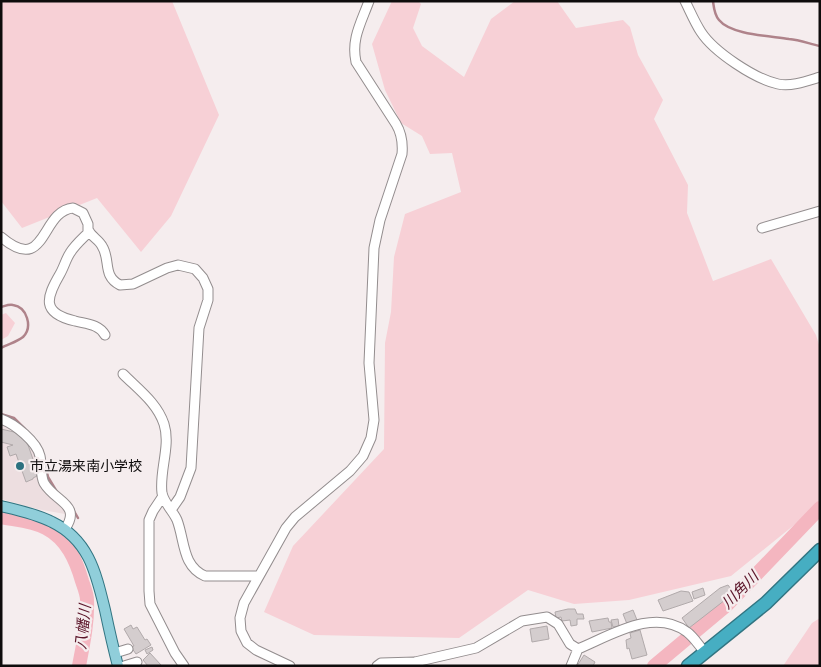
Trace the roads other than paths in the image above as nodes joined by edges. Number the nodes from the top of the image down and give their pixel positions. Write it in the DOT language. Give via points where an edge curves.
graph roads {
  1 [pos="369,1"];
  2 [pos="685,1"];
  3 [pos="820,77"];
  4 [pos="820,211"];
  5 [pos="762,228"];
  6 [pos="89,231"];
  7 [pos="1,237"];
  8 [pos="105,335"];
  9 [pos="123,374"];
  10 [pos="1,420"];
  11 [pos="163,496"];
  12 [pos="1,506"];
  13 [pos="171,510"];
  14 [pos="65,529"];
  15 [pos="820,550"];
  16 [pos="259,576"];
  17 [pos="128,649"];
  18 [pos="578,649"];
  19 [pos="705,652"];
  20 [pos="115,653"];
  21 [pos="136,662"];
  22 [pos="118,666"];
  23 [pos="124,666"];
  24 [pos="184,666"];
  25 [pos="290,666"];
  26 [pos="377,666"];
  27 [pos="571,666"];
  28 [pos="688,666"];
  1 -- 16 [label="street" via="355,37 356,62 400,131 403,146 374,248 369,363 374,420 371,438 363,456 350,471 286,528"];
  2 -- 3 [label="street" via="702,34 726,57 754,74 778,84 803,83"];
  4 -- 5 [label="street"];
  6 -- 7 [label="street" via="83,213 73,208 62,211 32,248 15,248"];
  6 -- 8 [label="street" via="68,256 51,290 50,304 58,314 99,328"];
  6 -- 13 [label="street" via="104,250 110,278 120,285 132,284 178,265 200,273 208,289 208,300 198,328 191,468 180,497"];
  9 -- 11 [label="street" via="153,403 164,425"];
  10 -- 14 [label="street" via="10,422 37,449 44,482 70,510 71,518"];
  11 -- 13 [label="street"];
  11 -- 24 [label="street" via="149,520 149,597"];
  12 -- 14 [label="main road" via="44,518"];
  13 -- 16 [label="street" via="189,563 199,573 212,577"];
  14 -- 20 [label="main road" via="82,546 95,570"];
  15 -- 19 [label="highway" via="766,603"];
  16 -- 25 [label="street" via="244,603 241,631 256,650"];
  17 -- 20 [label="street"];
  18 -- 19 [label="street" via="637,624 650,622 668,623 680,628"];
  18 -- 26 [label="street" via="570,644 558,624 547,617 522,620 476,648 415,662 381,663"];
  18 -- 27 [label="street"];
  19 -- 28 [label="highway"];
  20 -- 22 [label="main road"];
  21 -- 23 [label="street"];
}
